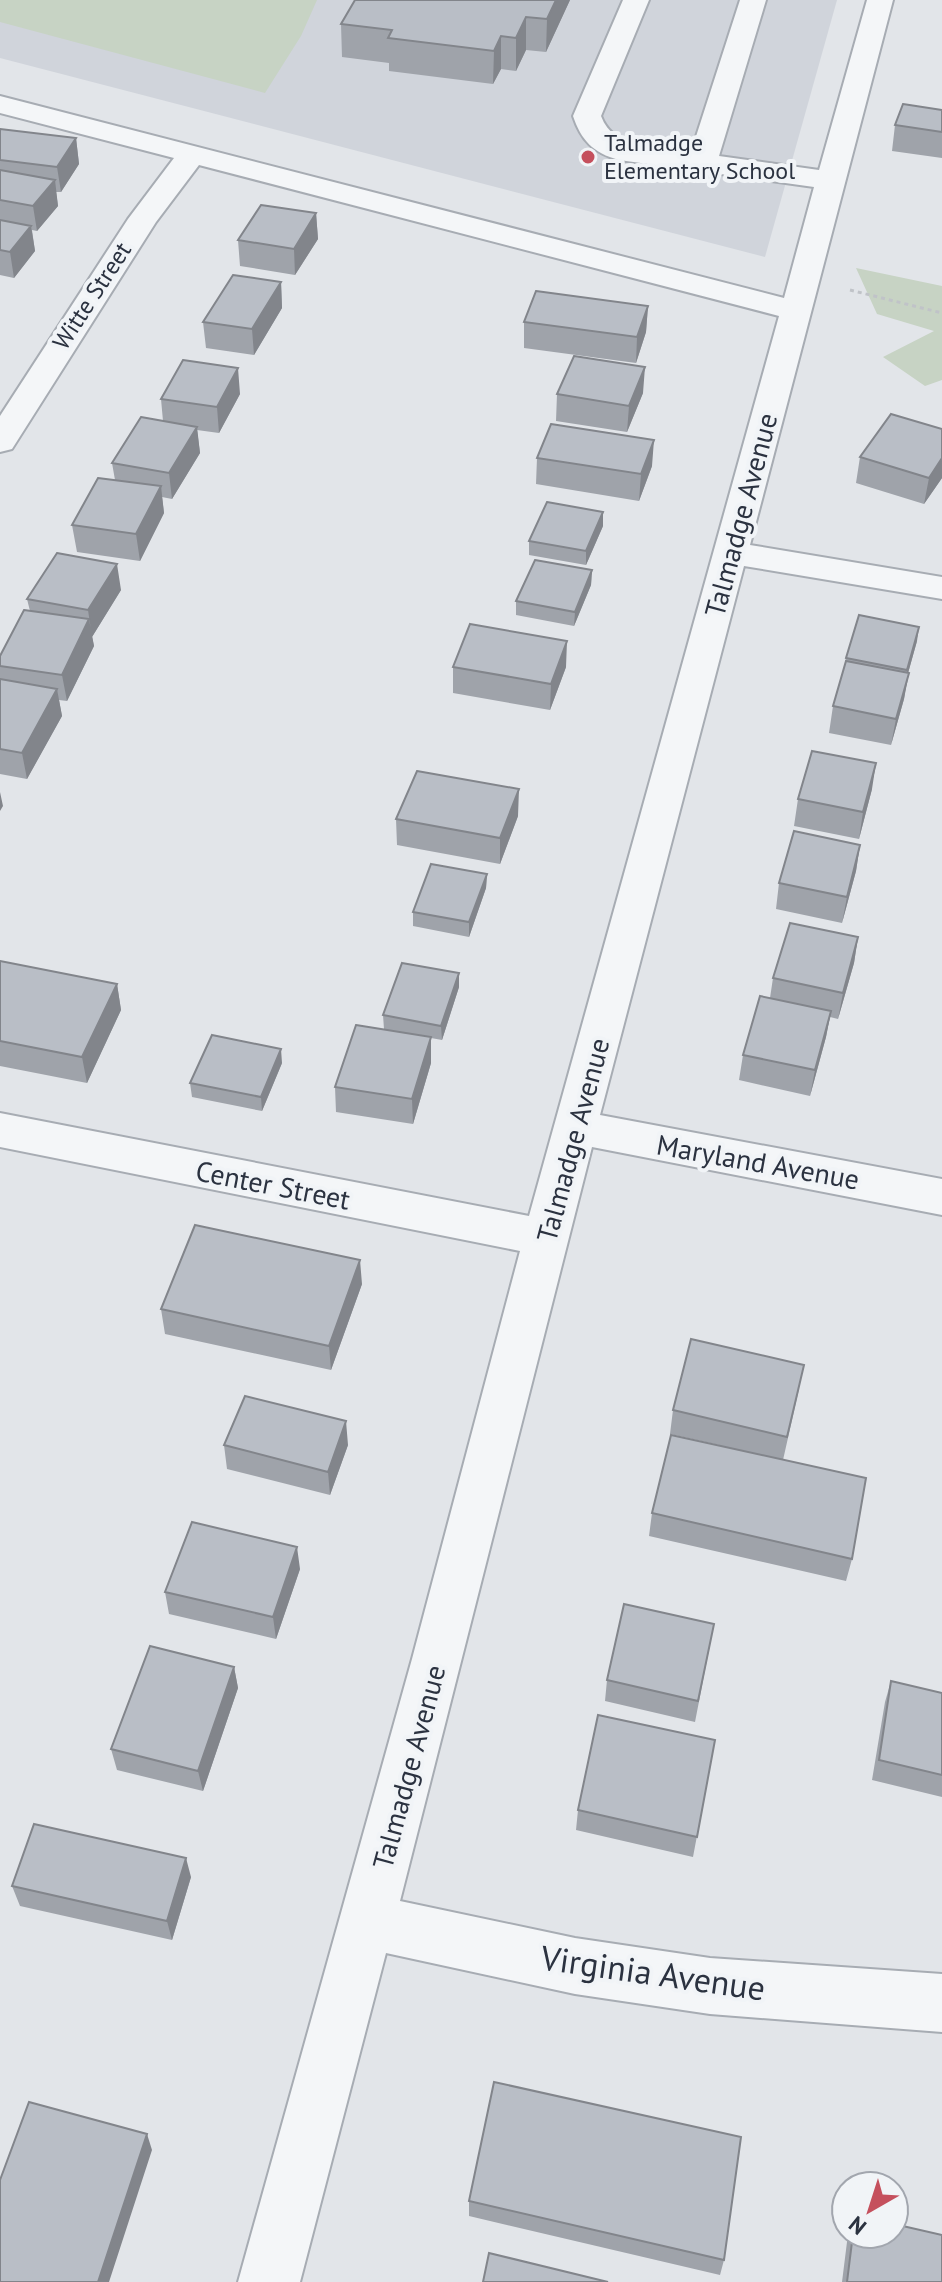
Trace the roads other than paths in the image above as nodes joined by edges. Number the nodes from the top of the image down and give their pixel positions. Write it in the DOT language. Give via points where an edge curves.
graph roads {
  1 [pos="636,0"];
  2 [pos="753,0"];
  3 [pos="880,0"];
  4 [pos="0,104"];
  5 [pos="191,155"];
  6 [pos="702,163"];
  7 [pos="831,181"];
  8 [pos="796,311"];
  9 [pos="0,442"];
  10 [pos="732,553"];
  11 [pos="942,588"];
  12 [pos="575,1127"];
  13 [pos="0,1130"];
  14 [pos="942,1197"];
  15 [pos="547,1238"];
  16 [pos="367,1921"];
  17 [pos="942,2003"];
  18 [pos="269,2282"];
  1 -- 6 [label="street" via="587,116 594,136 619,151"];
  2 -- 6 [label="street"];
  3 -- 7 [label="street, Talmadge Avenue"];
  4 -- 5 [label="street"];
  5 -- 8 [label="street"];
  5 -- 9 [label="street, Witte Street" via="143,219"];
  6 -- 7 [label="street"];
  7 -- 8 [label="street, Talmadge Avenue"];
  8 -- 10 [label="street, Talmadge Avenue"];
  10 -- 11 [label="street"];
  10 -- 12 [label="street, Talmadge Avenue"];
  12 -- 14 [label="street, Maryland Avenue"];
  12 -- 15 [label="street, Talmadge Avenue"];
  13 -- 15 [label="street, Center Street"];
  15 -- 16 [label="street, Talmadge Avenue"];
  16 -- 17 [label="street, Virginia Avenue" via="575,1966 710,1986"];
  16 -- 18 [label="street, Talmadge Avenue"];
}
